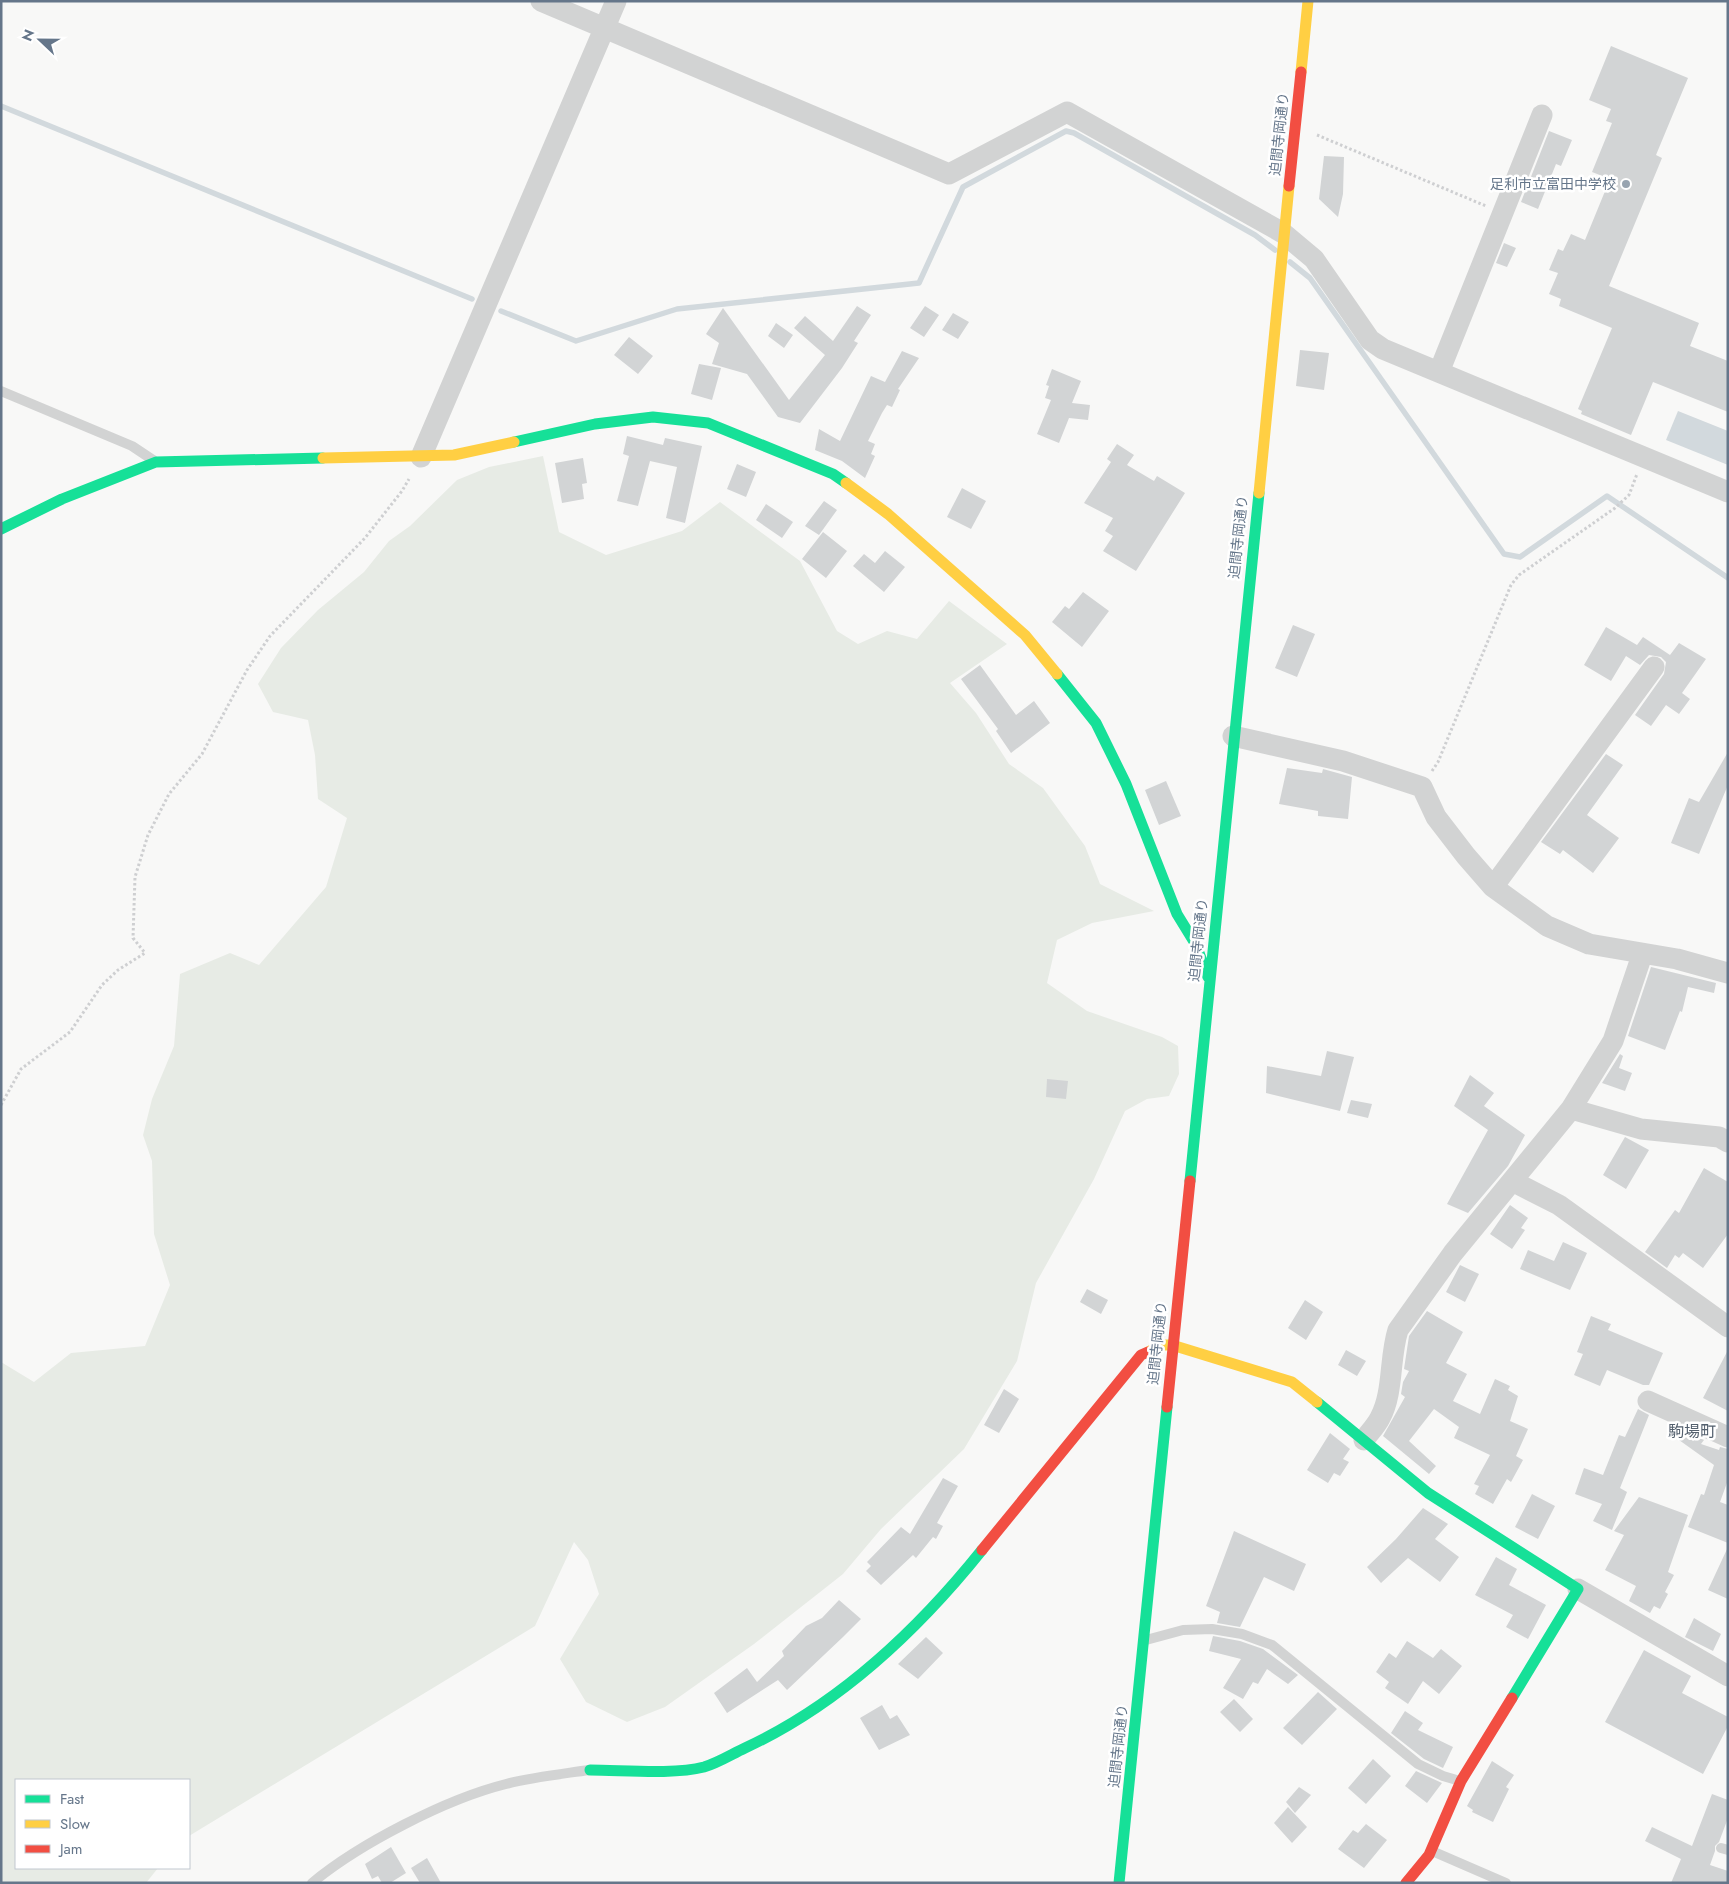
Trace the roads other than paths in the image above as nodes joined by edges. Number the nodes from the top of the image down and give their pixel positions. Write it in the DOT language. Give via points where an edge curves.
graph roads {
  1 [pos="540,1"];
  2 [pos="616,1"];
  3 [pos="1308,1"];
  4 [pos="605,28"];
  5 [pos="1542,115"];
  6 [pos="1283,233"];
  7 [pos="1439,372"];
  8 [pos="1,391"];
  9 [pos="421,457"];
  10 [pos="156,462"];
  11 [pos="1728,492"];
  12 [pos="1,529"];
  13 [pos="1654,667"];
  14 [pos="1233,736"];
  15 [pos="1493,887"];
  16 [pos="1642,955"];
  17 [pos="1728,973"];
  18 [pos="1209,981"];
  19 [pos="1571,1109"];
  20 [pos="1728,1142"];
  21 [pos="1512,1181"];
  22 [pos="1728,1327"];
  23 [pos="1172,1345"];
  24 [pos="1648,1401"];
  25 [pos="1728,1437"];
  26 [pos="1364,1440"];
  27 [pos="1578,1589"];
  28 [pos="1143,1641"];
  29 [pos="1728,1676"];
  30 [pos="590,1770"];
  31 [pos="1461,1781"];
  32 [pos="1431,1850"];
  33 [pos="312,1883"];
  34 [pos="1119,1883"];
  35 [pos="1406,1883"];
  36 [pos="1506,1883"];
  1 -- 4 [label="street"];
  2 -- 4 [label="street"];
  3 -- 6 [label="street, 迫間寺岡通り"];
  4 -- 6 [label="street" via="949,174 1067,112"];
  4 -- 9 [label="street"];
  5 -- 7 [label="street"];
  6 -- 7 [label="street" via="1314,258 1370,340 1383,349"];
  6 -- 14 [label="street, 迫間寺岡通り"];
  7 -- 11 [label="street"];
  8 -- 10 [label="lane" via="132,446"];
  9 -- 10 [label="street"];
  9 -- 18 [label="street" via="454,455 595,424 653,417 708,422 833,474 888,514 1025,635 1082,703 1110,748 1177,914 1196,945"];
  10 -- 12 [label="street" via="62,499"];
  13 -- 15 [label="street"];
  14 -- 15 [label="street" via="1343,761 1422,787 1436,817"];
  14 -- 18 [label="street, 迫間寺岡通り"];
  15 -- 16 [label="street" via="1547,926 1589,944"];
  16 -- 17 [label="street" via="1677,959"];
  16 -- 19 [label="street" via="1612,1041"];
  18 -- 23 [label="street, 迫間寺岡通り"];
  19 -- 20 [label="street" via="1641,1130 1719,1137"];
  19 -- 21 [label="street"];
  21 -- 22 [label="street" via="1558,1205"];
  21 -- 26 [label="street" via="1453,1253 1398,1330 1385,1404 1380,1418"];
  23 -- 26 [label="street" via="1292,1382"];
  23 -- 28 [label="street, 迫間寺岡通り"];
  23 -- 30 [label="street" via="1162,1345 1141,1355 942,1596 878,1661 816,1707 766,1738 704,1767"];
  24 -- 25 [label="street"];
  26 -- 27 [label="street" via="1428,1493"];
  27 -- 29 [label="street"];
  27 -- 31 [label="street"];
  28 -- 31 [label="lane" via="1184,1630 1212,1629 1242,1634 1272,1645 1418,1764"];
  28 -- 34 [label="street, 迫間寺岡通り"];
  30 -- 33 [label="lane" via="506,1784 450,1803 339,1863"];
  31 -- 32 [label="street"];
  32 -- 35 [label="street"];
  32 -- 36 [label="lane"];
}
